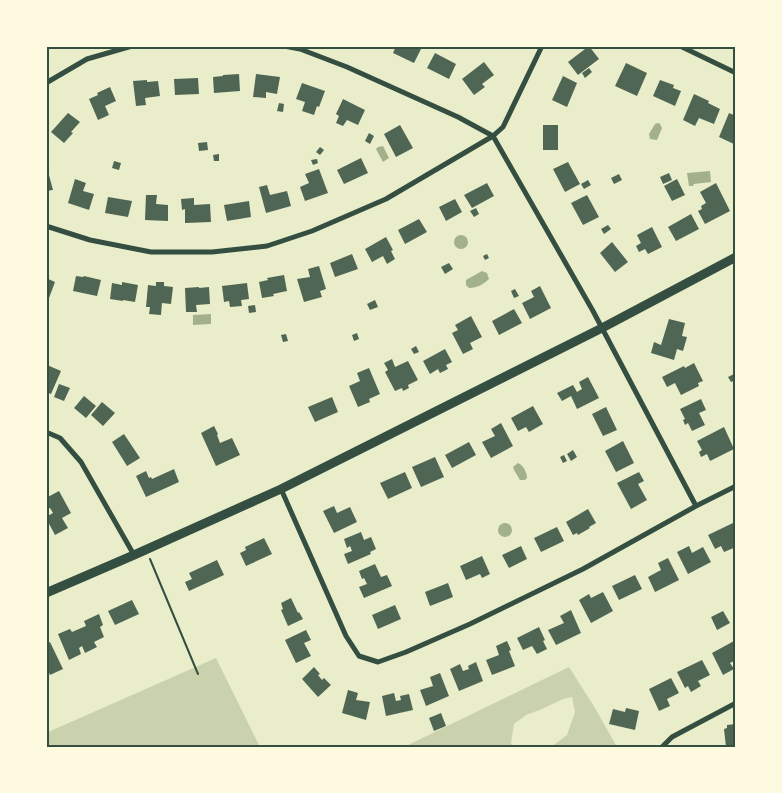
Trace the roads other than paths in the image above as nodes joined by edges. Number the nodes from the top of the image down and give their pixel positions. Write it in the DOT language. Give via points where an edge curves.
graph roads {
  1 [pos="132,46"];
  2 [pos="284,46"];
  3 [pos="542,46"];
  4 [pos="680,46"];
  5 [pos="736,73"];
  6 [pos="46,84"];
  7 [pos="493,136"];
  8 [pos="46,226"];
  9 [pos="736,257"];
  10 [pos="602,328"];
  11 [pos="46,432"];
  12 [pos="736,486"];
  13 [pos="281,489"];
  14 [pos="696,506"];
  15 [pos="134,555"];
  16 [pos="46,593"];
  17 [pos="736,703"];
  18 [pos="662,747"];
  1 -- 6 [label="street" via="87,59"];
  2 -- 7 [label="street" via="347,67"];
  3 -- 7 [label="street" via="503,127"];
  4 -- 5 [label="street"];
  7 -- 8 [label="street" via="386,199 312,231 267,246 212,252 151,252 90,240"];
  7 -- 10 [label="street"];
  9 -- 10 [label="street"];
  10 -- 13 [label="street"];
  10 -- 14 [label="street"];
  11 -- 15 [label="street" via="60,438 81,462"];
  12 -- 14 [label="street"];
  13 -- 14 [label="street" via="346,636 360,656 378,662 470,624 583,569"];
  13 -- 15 [label="street"];
  15 -- 16 [label="street"];
  17 -- 18 [label="street" via="672,737"];
}
